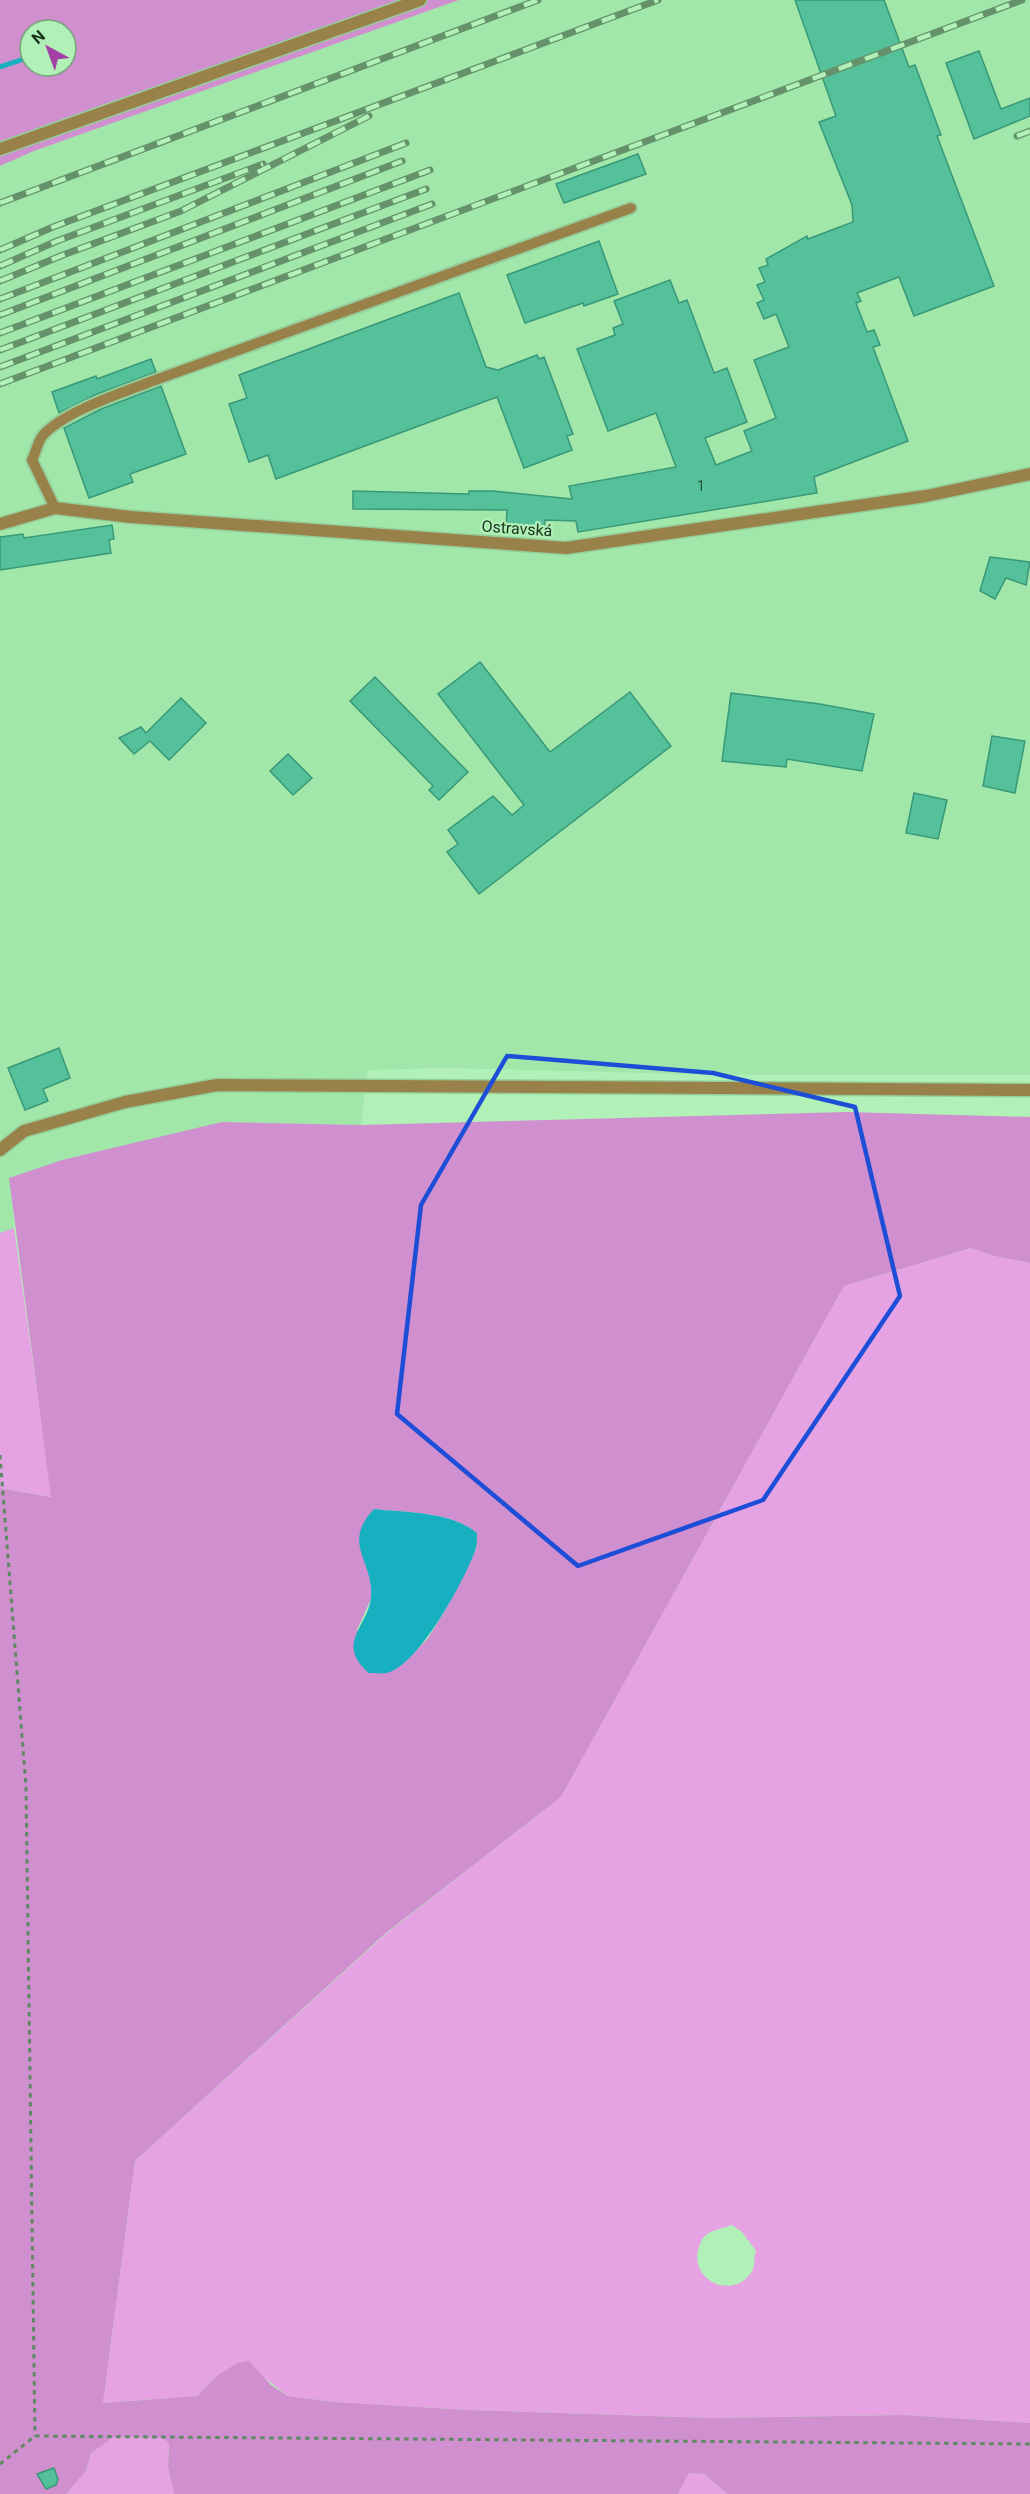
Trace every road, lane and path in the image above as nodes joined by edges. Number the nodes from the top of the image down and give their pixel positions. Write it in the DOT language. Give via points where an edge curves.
graph roads {
  1 [pos="420,0"];
  2 [pos="0,149"];
  3 [pos="630,208"];
  4 [pos="1030,474"];
  5 [pos="55,508"];
  6 [pos="0,524"];
  7 [pos="1030,1090"];
  8 [pos="0,1150"];
  9 [pos="0,1455"];
  10 [pos="35,2436"];
  11 [pos="1030,2445"];
  12 [pos="0,2464"];
  1 -- 2 [label="street"];
  3 -- 5 [label="lane" via="158,379 62,420 42,435 32,460"];
  4 -- 5 [label="street, Ostravská" via="926,496 566,548 131,517"];
  5 -- 6 [label="street, Ostravská"];
  7 -- 8 [label="street" via="217,1084 125,1102 24,1131"];
  9 -- 10 [label="path" via="26,1787"];
  10 -- 11 [label="path"];
  10 -- 12 [label="path"];
}
